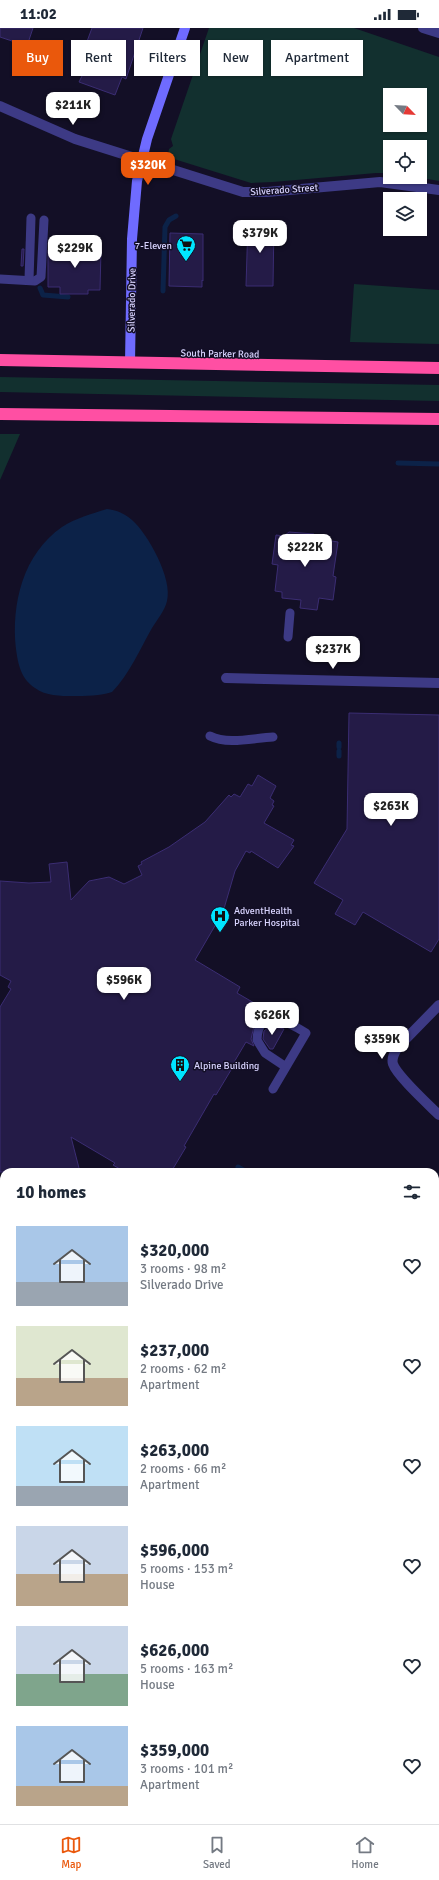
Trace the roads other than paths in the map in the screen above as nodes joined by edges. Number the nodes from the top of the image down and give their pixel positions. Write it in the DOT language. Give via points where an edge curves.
graph roads {
  1 [pos="185,28"];
  2 [pos="423,28"];
  3 [pos="439,33"];
  4 [pos="0,106"];
  5 [pos="141,159"];
  6 [pos="439,190"];
  7 [pos="37,219"];
  8 [pos="0,279"];
  9 [pos="0,360"];
  10 [pos="130,363"];
  11 [pos="439,368"];
  12 [pos="0,414"];
  13 [pos="439,419"];
  14 [pos="290,613"];
  15 [pos="288,637"];
  16 [pos="226,678"];
  17 [pos="439,684"];
  18 [pos="210,736"];
  19 [pos="273,737"];
  20 [pos="439,1006"];
  21 [pos="286,1067"];
  22 [pos="273,1089"];
  23 [pos="439,1115"];
  1 -- 5 [label="street, Silverado Drive"];
  2 -- 3 [label="street"];
  4 -- 5 [label="street, Silverado Street" via="64,134"];
  5 -- 6 [label="street, Silverado Street" via="249,192 380,182"];
  5 -- 10 [label="street, Silverado Drive" via="132,239"];
  7 -- 8 [label="lane" via="32,280"];
  9 -- 10 [label="highway, South Parker Road"];
  10 -- 11 [label="highway, South Parker Road"];
  12 -- 13 [label="highway"];
  14 -- 15 [label="lane"];
  16 -- 17 [label="street"];
  18 -- 19 [label="lane" via="227,741"];
  20 -- 23 [label="street" via="393,1055 398,1073"];
  21 -- 21 [label="lane" via="306,1033 287,1022 269,1020 260,1026 257,1036 260,1047 269,1057"];
  21 -- 22 [label="lane"];
}
